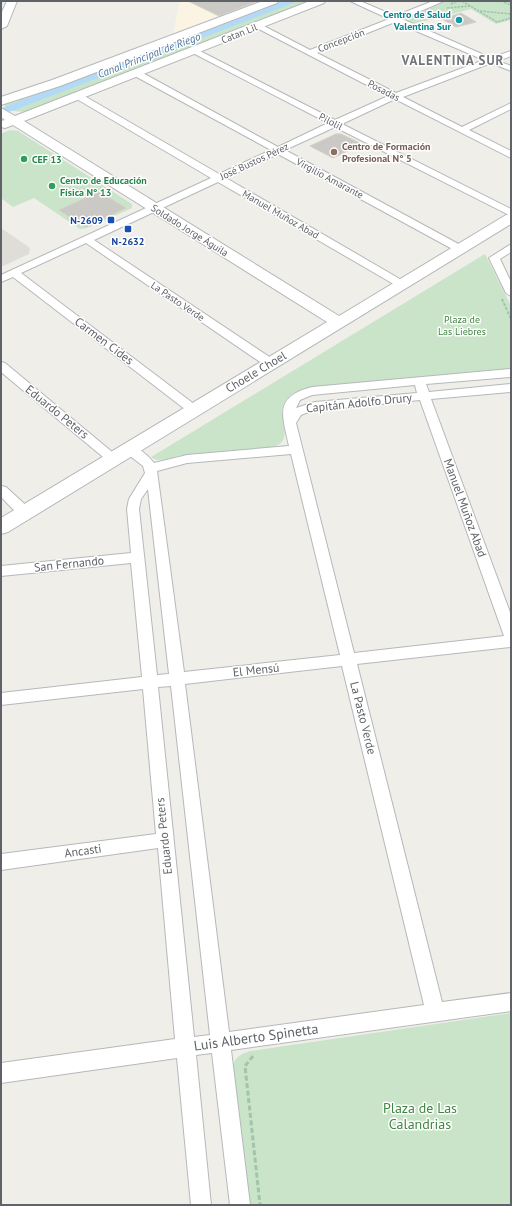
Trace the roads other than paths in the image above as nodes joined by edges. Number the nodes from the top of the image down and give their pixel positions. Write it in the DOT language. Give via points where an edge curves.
graph roads {
  1 [pos="12,1"];
  2 [pos="274,1"];
  3 [pos="320,1"];
  4 [pos="354,1"];
  5 [pos="440,1"];
  6 [pos="396,19"];
  7 [pos="1,26"];
  8 [pos="257,26"];
  9 [pos="193,51"];
  10 [pos="310,53"];
  11 [pos="511,53"];
  12 [pos="492,61"];
  13 [pos="511,70"];
  14 [pos="136,73"];
  15 [pos="78,96"];
  16 [pos="396,96"];
  17 [pos="1,101"];
  18 [pos="511,106"];
  19 [pos="1,112"];
  20 [pos="14,121"];
  21 [pos="335,124"];
  22 [pos="1,126"];
  23 [pos="462,130"];
  24 [pos="278,150"];
  25 [pos="511,155"];
  26 [pos="219,178"];
  27 [pos="154,208"];
  28 [pos="511,213"];
  29 [pos="511,218"];
  30 [pos="86,239"];
  31 [pos="511,247"];
  32 [pos="460,248"];
  33 [pos="14,273"];
  34 [pos="1,279"];
  35 [pos="401,284"];
  36 [pos="511,293"];
  37 [pos="338,322"];
  38 [pos="270,363"];
  39 [pos="1,366"];
  40 [pos="511,373"];
  41 [pos="419,381"];
  42 [pos="511,388"];
  43 [pos="424,396"];
  44 [pos="194,410"];
  45 [pos="290,422"];
  46 [pos="129,449"];
  47 [pos="297,449"];
  48 [pos="113,459"];
  49 [pos="151,470"];
  50 [pos="1,490"];
  51 [pos="25,512"];
  52 [pos="1,527"];
  53 [pos="137,557"];
  54 [pos="1,570"];
  55 [pos="511,635"];
  56 [pos="511,641"];
  57 [pos="348,660"];
  58 [pos="177,679"];
  59 [pos="149,682"];
  60 [pos="1,699"];
  61 [pos="165,840"];
  62 [pos="1,862"];
  63 [pos="511,1002"];
  64 [pos="435,1013"];
  65 [pos="219,1042"];
  66 [pos="185,1047"];
  67 [pos="1,1073"];
  68 [pos="201,1205"];
  69 [pos="240,1205"];
  1 -- 7 [label="street"];
  2 -- 17 [label="street" via="56,83"];
  3 -- 8 [label="street, Catan Lil"];
  4 -- 6 [label="street"];
  5 -- 6 [label="street, Concepción"];
  6 -- 10 [label="street, Concepción"];
  6 -- 12 [label="street"];
  8 -- 9 [label="street, Catan Lil"];
  8 -- 10 [label="street, Posadas"];
  9 -- 14 [label="street, Catan Lil"];
  9 -- 21 [label="street, Pilolil"];
  10 -- 16 [label="street, Posadas"];
  11 -- 12 [label="street, José Bustos Pérez"];
  12 -- 13 [label="street"];
  12 -- 16 [label="street, José Bustos Pérez"];
  14 -- 15 [label="street, Catan Lil"];
  14 -- 24 [label="street, Virgilio Amarante"];
  15 -- 20 [label="street, Catan Lil"];
  15 -- 26 [label="street, Manuel Muñoz Abad"];
  16 -- 21 [label="street, José Bustos Pérez"];
  16 -- 23 [label="street, Posadas"];
  18 -- 23 [label="street"];
  19 -- 20 [label="street, Soldado Jorge Águila"];
  20 -- 22 [label="street, Catan Lil"];
  20 -- 27 [label="street, Soldado Jorge Águila"];
  21 -- 24 [label="street, José Bustos Pérez"];
  21 -- 28 [label="street, Pilolil"];
  23 -- 25 [label="street, Posadas"];
  24 -- 26 [label="street, José Bustos Pérez"];
  24 -- 32 [label="street, Virgilio Amarante"];
  26 -- 27 [label="street, José Bustos Pérez"];
  26 -- 35 [label="street, Manuel Muñoz Abad"];
  27 -- 30 [label="street, José Bustos Pérez"];
  27 -- 37 [label="street, Soldado Jorge Águila"];
  29 -- 32 [label="street, Choele Choel"];
  30 -- 33 [label="street, José Bustos Pérez"];
  30 -- 38 [label="street, La Pasto Verde"];
  31 -- 36 [label="street" via="494,258"];
  32 -- 35 [label="street, Choele Choel"];
  33 -- 34 [label="street, José Bustos Pérez"];
  33 -- 44 [label="street, Carmen Cides"];
  35 -- 37 [label="street, Choele Choel"];
  37 -- 38 [label="street, Choele Choel"];
  38 -- 44 [label="street, Choele Choel"];
  39 -- 48 [label="street, Eduardo Peters"];
  40 -- 41 [label="street, Capitán Adolfo Drury"];
  41 -- 43 [label="street, Manuel Muñoz Abad"];
  41 -- 45 [label="street, Capitán Adolfo Drury" via="304,393 291,402"];
  42 -- 43 [label="street, Capitán Adolfo Drury"];
  43 -- 45 [label="street, Capitán Adolfo Drury" via="307,407 295,413"];
  43 -- 55 [label="street, Manuel Muñoz Abad"];
  44 -- 46 [label="street, Choele Choel"];
  45 -- 47 [label="street, La Pasto Verde"];
  46 -- 48 [label="street, Choele Choel"];
  46 -- 49 [label="street" via="145,460"];
  47 -- 49 [label="street" via="187,459"];
  47 -- 57 [label="street, La Pasto Verde"];
  48 -- 51 [label="street, Choele Choel"];
  49 -- 53 [label="street, Eduardo Peters" via="133,504"];
  49 -- 58 [label="street"];
  50 -- 51 [label="street"];
  51 -- 52 [label="street, Choele Choel"];
  53 -- 54 [label="street, San Fernando"];
  53 -- 59 [label="street, Eduardo Peters"];
  56 -- 57 [label="street, El Mensú"];
  57 -- 58 [label="street, El Mensú"];
  57 -- 64 [label="street, La Pasto Verde"];
  58 -- 59 [label="street, El Mensú"];
  58 -- 65 [label="street"];
  59 -- 60 [label="street, El Mensú"];
  59 -- 61 [label="street, Eduardo Peters"];
  61 -- 62 [label="street, Ancasti"];
  61 -- 66 [label="street, Eduardo Peters"];
  63 -- 64 [label="street, Luis Alberto Spinetta"];
  64 -- 65 [label="street, Luis Alberto Spinetta"];
  65 -- 66 [label="street, Luis Alberto Spinetta"];
  65 -- 69 [label="street"];
  66 -- 67 [label="street, Luis Alberto Spinetta"];
  66 -- 68 [label="street, Eduardo Peters"];
}
